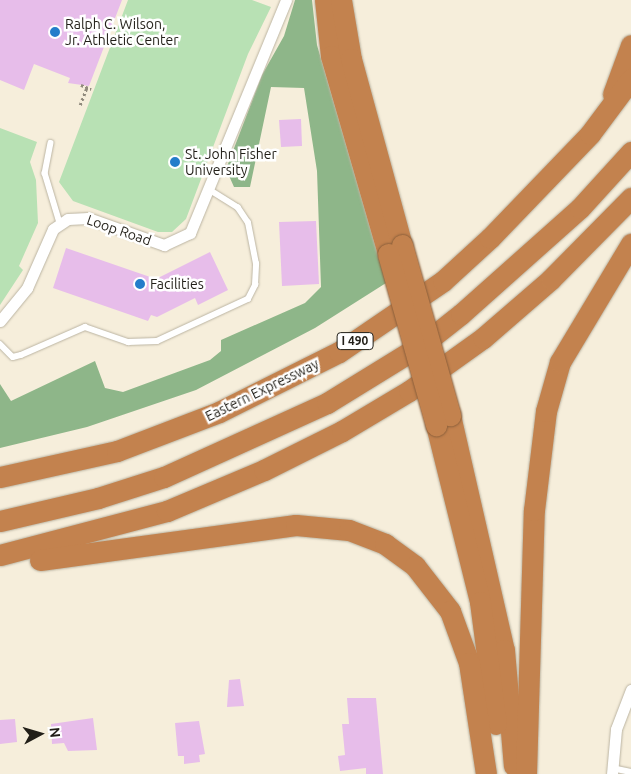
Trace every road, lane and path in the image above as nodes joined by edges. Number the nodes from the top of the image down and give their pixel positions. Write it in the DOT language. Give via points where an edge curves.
graph roads {
  1 [pos="286,0"];
  2 [pos="326,0"];
  3 [pos="341,0"];
  4 [pos="631,45"];
  5 [pos="631,79"];
  6 [pos="81,86"];
  7 [pos="87,88"];
  8 [pos="91,89"];
  9 [pos="80,105"];
  10 [pos="603,120"];
  11 [pos="51,143"];
  12 [pos="631,152"];
  13 [pos="209,190"];
  14 [pos="631,198"];
  15 [pos="60,223"];
  16 [pos="631,244"];
  17 [pos="395,249"];
  18 [pos="0,321"];
  19 [pos="0,344"];
  20 [pos="443,420"];
  21 [pos="0,477"];
  22 [pos="0,520"];
  23 [pos="0,554"];
  24 [pos="0,565"];
  25 [pos="631,690"];
  26 [pos="612,771"];
  27 [pos="631,772"];
  28 [pos="486,774"];
  29 [pos="499,774"];
  30 [pos="514,774"];
  31 [pos="526,774"];
  1 -- 13 [label="street, Loop Road"];
  2 -- 17 [label="highway" via="331,56"];
  3 -- 17 [label="highway" via="351,59"];
  4 -- 10 [label="highway"];
  5 -- 10 [label="highway, Eastern Expressway / I 490"];
  6 -- 7 [label="path"];
  7 -- 8 [label="path"];
  7 -- 9 [label="path"];
  10 -- 21 [label="highway, Eastern Expressway / I 490" via="443,281 339,352 219,412 117,452"];
  11 -- 15 [label="lane" via="46,174"];
  12 -- 22 [label="highway, I 490" via="580,208 461,314 423,344 327,402 164,476 98,498"];
  13 -- 15 [label="street, Loop Road" via="190,234 174,244 152,242 88,218"];
  13 -- 19 [label="lane" via="238,208 248,223 256,264 255,285 248,299 157,341 128,342 86,327 21,355 4,352"];
  14 -- 23 [label="highway" via="552,279 483,338 409,391 342,431 264,470 167,511"];
  15 -- 18 [label="street" via="48,237 27,288"];
  16 -- 31 [label="highway" via="560,362 546,411 534,510"];
  17 -- 20 [label="highway, bridge"];
  20 -- 29 [label="highway" via="480,602"];
  20 -- 30 [label="highway" via="504,650"];
  24 -- 28 [label="highway" via="296,525 349,530 385,544 414,566 450,612 469,663"];
  25 -- 26 [label="street" via="616,729"];
  26 -- 27 [label="lane"];
}
